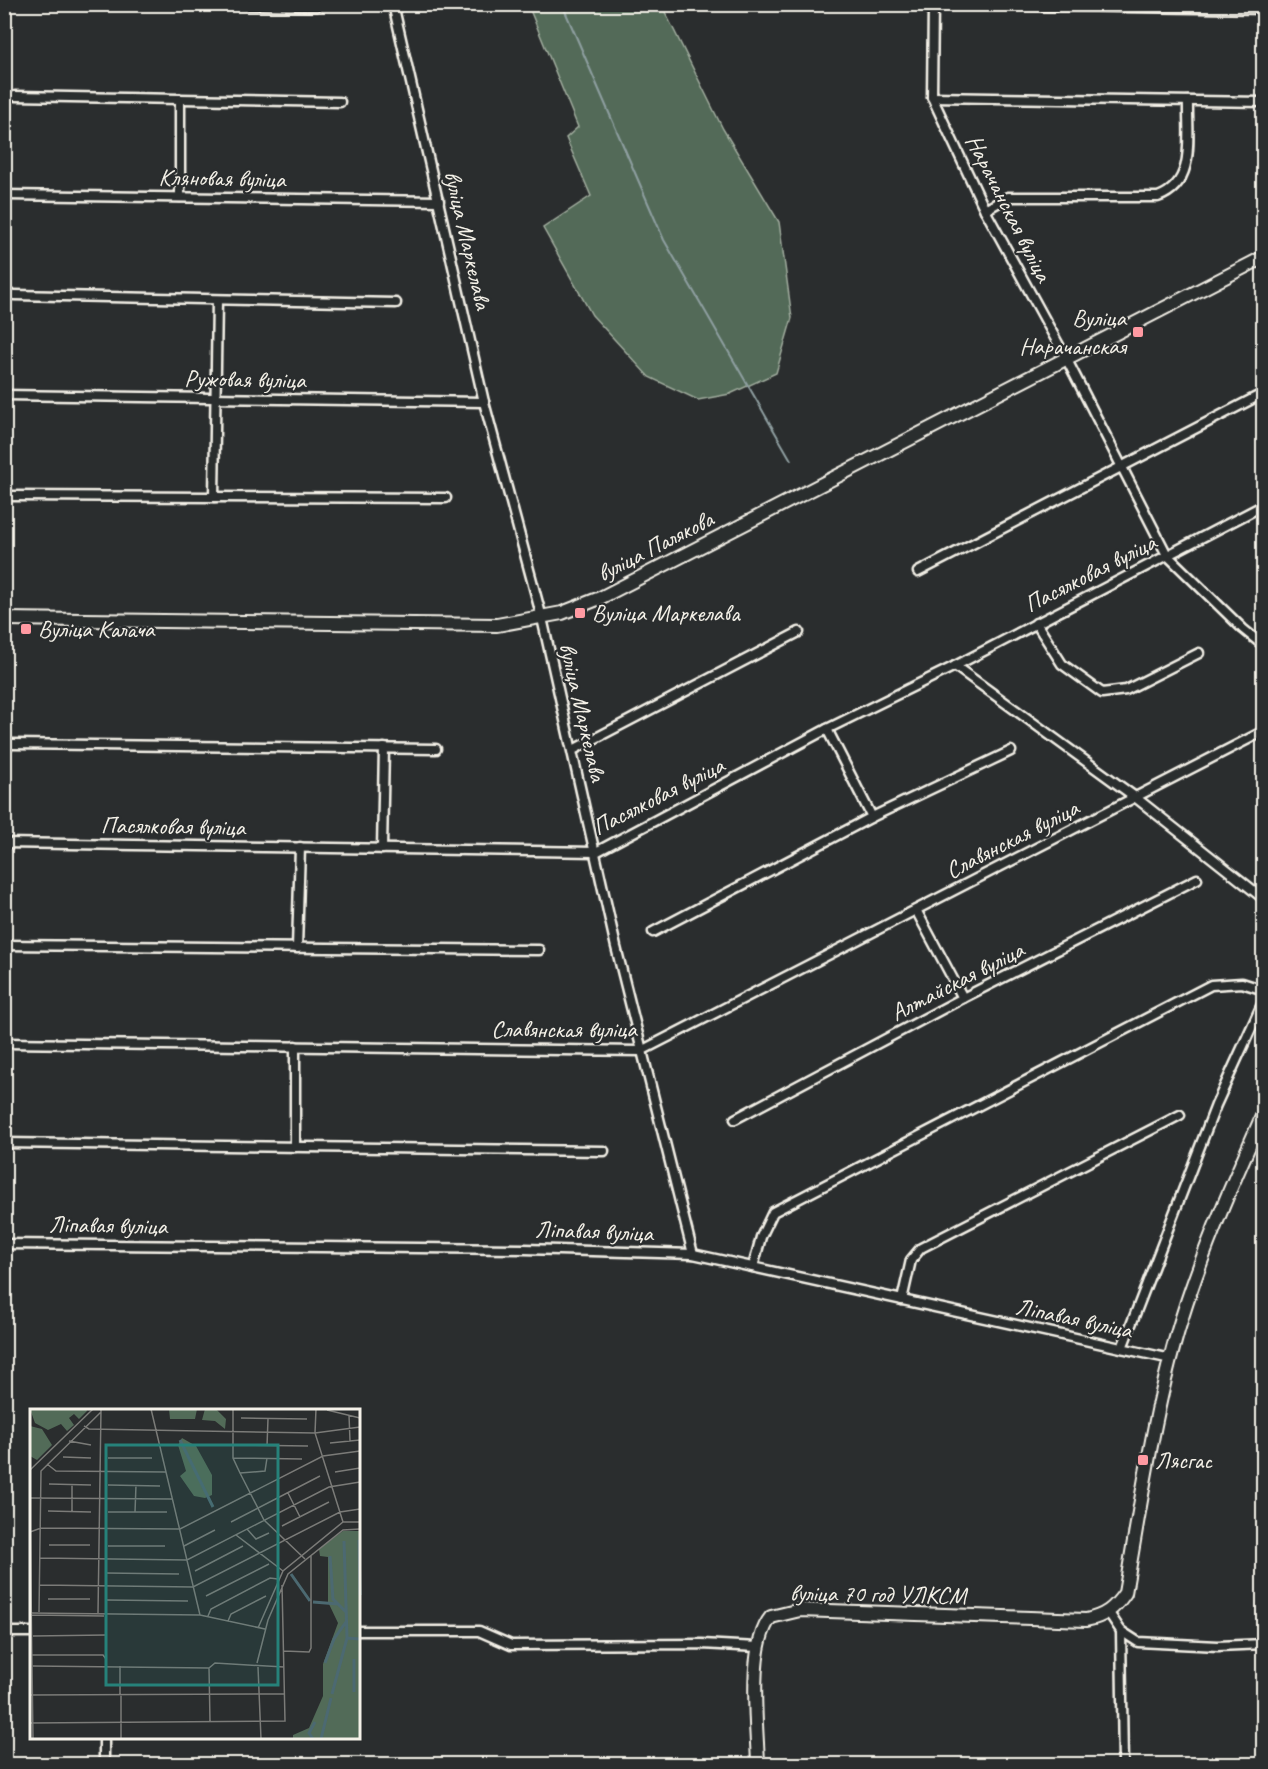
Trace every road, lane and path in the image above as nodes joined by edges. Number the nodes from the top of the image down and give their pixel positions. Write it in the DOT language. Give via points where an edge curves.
graph roads {
  1 [pos="203,4"];
  2 [pos="393,4"];
  3 [pos="933,4"];
  4 [pos="213,5"];
  5 [pos="994,5"];
  6 [pos="318,6"];
  7 [pos="1189,6"];
  8 [pos="1263,9"];
  9 [pos="15,96"];
  10 [pos="932,97"];
  11 [pos="180,99"];
  12 [pos="1188,101"];
  13 [pos="340,102"];
  14 [pos="1263,102"];
  15 [pos="4,195"];
  16 [pos="180,197"];
  17 [pos="439,201"];
  18 [pos="985,210"];
  19 [pos="1263,257"];
  20 [pos="14,295"];
  21 [pos="217,300"];
  22 [pos="396,303"];
  23 [pos="1066,358"];
  24 [pos="1263,393"];
  25 [pos="4,395"];
  26 [pos="216,398"];
  27 [pos="484,402"];
  28 [pos="1121,466"];
  29 [pos="11,496"];
  30 [pos="214,497"];
  31 [pos="446,498"];
  32 [pos="1263,505"];
  33 [pos="1167,555"];
  34 [pos="918,572"];
  35 [pos="542,618"];
  36 [pos="4,619"];
  37 [pos="1036,623"];
  38 [pos="799,632"];
  39 [pos="1263,646"];
  40 [pos="1199,653"];
  41 [pos="955,666"];
  42 [pos="827,729"];
  43 [pos="1263,731"];
  44 [pos="12,744"];
  45 [pos="384,748"];
  46 [pos="436,749"];
  47 [pos="573,750"];
  48 [pos="1011,751"];
  49 [pos="1135,797"];
  50 [pos="872,817"];
  51 [pos="4,843"];
  52 [pos="300,847"];
  53 [pos="382,849"];
  54 [pos="596,852"];
  55 [pos="1197,879"];
  56 [pos="1263,899"];
  57 [pos="916,910"];
  58 [pos="653,932"];
  59 [pos="4,945"];
  60 [pos="297,948"];
  61 [pos="539,950"];
  62 [pos="1263,990"];
  63 [pos="963,998"];
  64 [pos="1263,1000"];
  65 [pos="4,1043"];
  66 [pos="296,1046"];
  67 [pos="641,1051"];
  68 [pos="1263,1112"];
  69 [pos="1180,1115"];
  70 [pos="735,1119"];
  71 [pos="4,1143"];
  72 [pos="295,1147"];
  73 [pos="604,1151"];
  74 [pos="4,1244"];
  75 [pos="693,1254"];
  76 [pos="753,1267"];
  77 [pos="902,1300"];
  78 [pos="1122,1348"];
  79 [pos="1171,1359"];
  80 [pos="1109,1613"];
  81 [pos="360,1631"];
  82 [pos="1121,1631"];
  83 [pos="4,1632"];
  84 [pos="30,1632"];
  85 [pos="1263,1644"];
  86 [pos="758,1647"];
  87 [pos="104,1739"];
  88 [pos="104,1764"];
  89 [pos="758,1764"];
  90 [pos="1123,1764"];
  1 -- 4 [label="street"];
  2 -- 17 [label="street, вуліца Маркелава"];
  3 -- 10 [label="street, Нарачанская вуліца"];
  4 -- 6 [label="street"];
  5 -- 7 [label="street"];
  7 -- 8 [label="street"];
  9 -- 11 [label="street"];
  10 -- 12 [label="street"];
  10 -- 18 [label="street, Нарачанская вуліца"];
  11 -- 13 [label="street"];
  11 -- 16 [label="street"];
  12 -- 14 [label="street"];
  12 -- 18 [label="street" via="1185,175 1170,193 1158,197 1008,197"];
  15 -- 16 [label="street, Кляновая вуліца"];
  16 -- 17 [label="street, Кляновая вуліца"];
  17 -- 27 [label="street, вуліца Маркелава"];
  18 -- 23 [label="street, Нарачанская вуліца"];
  19 -- 23 [label="street, вуліца Палякова"];
  20 -- 21 [label="street"];
  21 -- 22 [label="street"];
  21 -- 26 [label="street"];
  23 -- 28 [label="street, Нарачанская вуліца"];
  23 -- 35 [label="street, вуліца Палякова" via="600,598"];
  24 -- 28 [label="street"];
  25 -- 26 [label="street, Ружовая вуліца"];
  26 -- 27 [label="street, Ружовая вуліца"];
  26 -- 30 [label="street"];
  27 -- 35 [label="street, вуліца Маркелава"];
  28 -- 33 [label="street, Нарачанская вуліца"];
  28 -- 34 [label="street"];
  29 -- 30 [label="street"];
  30 -- 31 [label="street"];
  32 -- 33 [label="street, Пасялковая вуліца"];
  33 -- 37 [label="street, Пасялковая вуліца"];
  33 -- 39 [label="street, Нарачанская вуліца"];
  35 -- 36 [label="street, вуліца Палякова" via="497,625"];
  35 -- 47 [label="street, вуліца Маркелава"];
  37 -- 40 [label="street" via="1062,664 1102,693 1126,690"];
  37 -- 41 [label="street, Пасялковая вуліца"];
  38 -- 47 [label="street"];
  41 -- 42 [label="street, Пасялковая вуліца"];
  41 -- 49 [label="street"];
  42 -- 50 [label="street"];
  42 -- 54 [label="street, Пасялковая вуліца"];
  43 -- 49 [label="street, Славянская вуліца"];
  44 -- 45 [label="street"];
  45 -- 46 [label="street"];
  45 -- 53 [label="street"];
  47 -- 54 [label="street, вуліца Маркелава"];
  48 -- 50 [label="street"];
  49 -- 56 [label="street"];
  49 -- 57 [label="street, Славянская вуліца"];
  50 -- 58 [label="street"];
  51 -- 52 [label="street, Пасялковая вуліца"];
  52 -- 53 [label="street, Пасялковая вуліца"];
  52 -- 60 [label="street"];
  53 -- 54 [label="street, Пасялковая вуліца"];
  54 -- 67 [label="street, вуліца Маркелава"];
  55 -- 63 [label="street, Алтайская вуліца"];
  57 -- 63 [label="street"];
  57 -- 67 [label="street, Славянская вуліца"];
  59 -- 60 [label="street"];
  60 -- 61 [label="street"];
  62 -- 76 [label="street" via="1242,983 1211,985 773,1212 760,1237"];
  63 -- 70 [label="street, Алтайская вуліца"];
  64 -- 78 [label="street" via="1216,1105"];
  65 -- 66 [label="street, Славянская вуліца"];
  66 -- 67 [label="street, Славянская вуліца"];
  66 -- 72 [label="street"];
  67 -- 75 [label="street, вуліца Маркелава"];
  68 -- 79 [label="street" via="1195,1280"];
  69 -- 77 [label="street" via="921,1248 911,1260"];
  71 -- 72 [label="street"];
  72 -- 73 [label="street"];
  74 -- 75 [label="street, Ліпавая вуліца"];
  75 -- 76 [label="street, Ліпавая вуліца"];
  76 -- 77 [label="street, Ліпавая вуліца"];
  77 -- 78 [label="street, Ліпавая вуліца"];
  78 -- 79 [label="street, Ліпавая вуліца"];
  79 -- 80 [label="street" via="1125,1593"];
  80 -- 82 [label="street"];
  80 -- 86 [label="street, вуліца 70 год УЛКСМ" via="1086,1620 800,1610 771,1617"];
  81 -- 86 [label="street" via="479,1631 511,1645"];
  82 -- 85 [label="street" via="1138,1642"];
  82 -- 90 [label="street"];
  83 -- 84 [label="street"];
  86 -- 89 [label="street"];
  87 -- 88 [label="street"];
}
